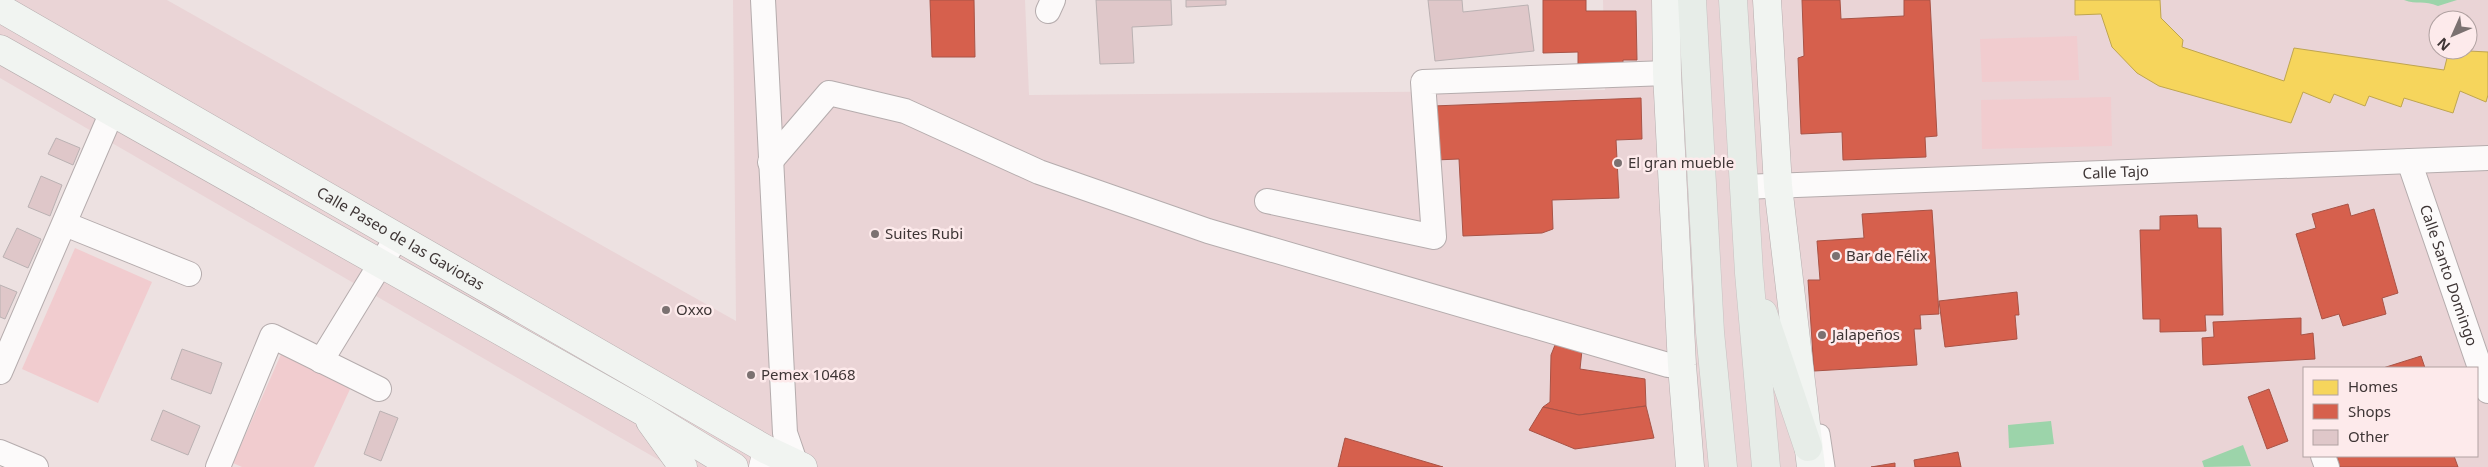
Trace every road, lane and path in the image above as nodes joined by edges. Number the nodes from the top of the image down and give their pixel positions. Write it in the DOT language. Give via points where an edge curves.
graph roads {
  1 [pos="763,0"];
  2 [pos="1666,0"];
  3 [pos="1692,0"];
  4 [pos="1733,0"];
  5 [pos="1767,0"];
  6 [pos="1780,0"];
  7 [pos="0,8"];
  8 [pos="0,49"];
  9 [pos="1667,73"];
  10 [pos="112,112"];
  11 [pos="2488,158"];
  12 [pos="2408,161"];
  13 [pos="770,162"];
  14 [pos="1784,186"];
  15 [pos="1744,187"];
  16 [pos="1267,201"];
  17 [pos="65,224"];
  18 [pos="397,237"];
  19 [pos="380,263"];
  20 [pos="1749,273"];
  21 [pos="189,274"];
  22 [pos="321,361"];
  23 [pos="1682,365"];
  24 [pos="0,372"];
  25 [pos="379,389"];
  26 [pos="2488,391"];
  27 [pos="644,412"];
  28 [pos="772,450"];
  29 [pos="0,452"];
  30 [pos="1815,460"];
  31 [pos="798,465"];
  32 [pos="36,467"];
  33 [pos="218,467"];
  34 [pos="683,467"];
  35 [pos="734,467"];
  36 [pos="1690,467"];
  37 [pos="1722,467"];
  38 [pos="1766,467"];
  1 -- 13 [label="street"];
  2 -- 9 [label="main road"];
  3 -- 37 [label="main road" via="1710,332"];
  4 -- 15 [label="main road"];
  5 -- 14 [label="main road"];
  6 -- 14 [label="street"];
  7 -- 18 [label="main road, Calle Paseo de las Gaviotas"];
  8 -- 10 [label="main road, Calle Paseo de las Gaviotas"];
  9 -- 16 [label="street" via="1423,82 1434,237"];
  9 -- 23 [label="main road"];
  10 -- 17 [label="street"];
  10 -- 19 [label="main road, Calle Paseo de las Gaviotas"];
  11 -- 12 [label="street, Calle Tajo"];
  12 -- 14 [label="street, Calle Tajo"];
  12 -- 26 [label="street, Calle Santo Domingo"];
  13 -- 23 [label="street" via="829,92 906,111 1039,172 1208,231 1668,365"];
  13 -- 28 [label="street"];
  14 -- 15 [label="street, Calle Tajo"];
  14 -- 30 [label="main road"];
  15 -- 20 [label="main road"];
  17 -- 21 [label="street"];
  17 -- 24 [label="street"];
  18 -- 19 [label="street"];
  18 -- 28 [label="main road, Calle Paseo de las Gaviotas"];
  19 -- 22 [label="street"];
  19 -- 27 [label="main road, Calle Paseo de las Gaviotas"];
  20 -- 30 [label="main road"];
  20 -- 38 [label="main road"];
  22 -- 25 [label="street"];
  22 -- 33 [label="street" via="272,336"];
  23 -- 36 [label="main road"];
  27 -- 34 [label="main road"];
  27 -- 35 [label="main road, Calle Paseo de las Gaviotas"];
  28 -- 31 [label="main road, Calle Paseo de las Gaviotas"];
  29 -- 32 [label="street"];
}
